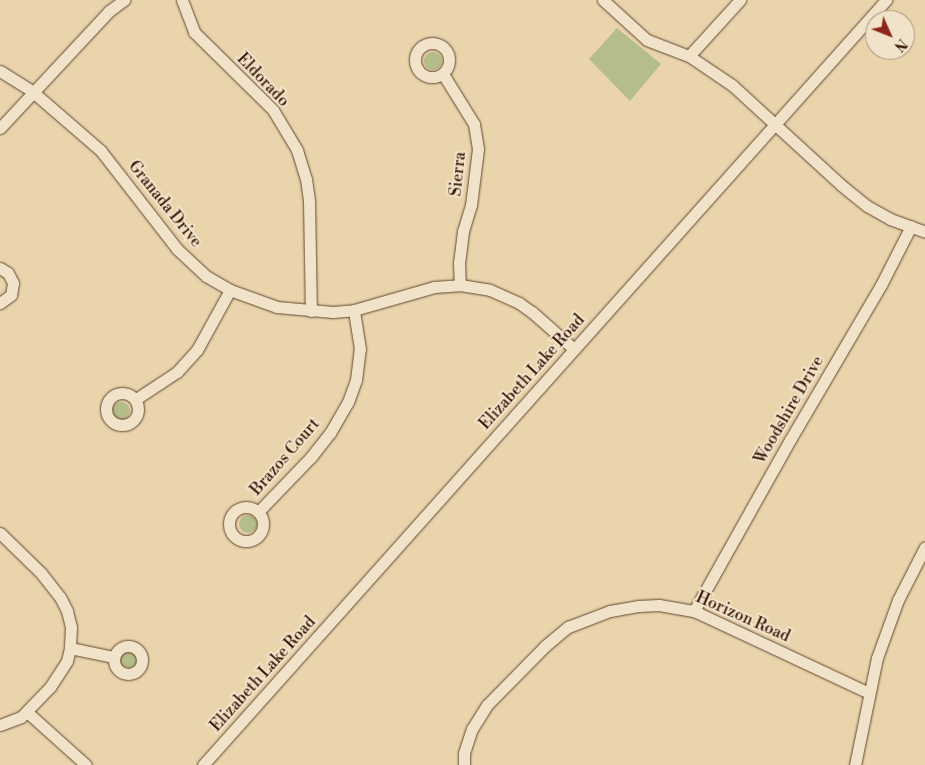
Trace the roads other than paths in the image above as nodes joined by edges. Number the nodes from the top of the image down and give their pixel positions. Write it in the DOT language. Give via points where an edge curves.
graph roads {
  1 [pos="124,0"];
  2 [pos="182,0"];
  3 [pos="603,0"];
  4 [pos="740,0"];
  5 [pos="886,0"];
  6 [pos="689,56"];
  7 [pos="0,71"];
  8 [pos="443,74"];
  9 [pos="32,92"];
  10 [pos="775,123"];
  11 [pos="0,128"];
  12 [pos="911,226"];
  13 [pos="925,232"];
  14 [pos="0,268"];
  15 [pos="460,285"];
  16 [pos="230,290"];
  17 [pos="0,302"];
  18 [pos="354,310"];
  19 [pos="311,311"];
  20 [pos="574,349"];
  21 [pos="136,400"];
  22 [pos="258,512"];
  23 [pos="0,533"];
  24 [pos="925,547"];
  25 [pos="694,610"];
  26 [pos="70,648"];
  27 [pos="114,657"];
  28 [pos="869,693"];
  29 [pos="27,712"];
  30 [pos="0,725"];
  31 [pos="86,765"];
  32 [pos="203,765"];
  33 [pos="464,765"];
  34 [pos="855,765"];
  1 -- 9 [label="street" via="109,11"];
  2 -- 19 [label="street, Eldorado" via="194,32 273,110 297,150 309,201"];
  3 -- 6 [label="street" via="647,40"];
  4 -- 6 [label="street"];
  5 -- 10 [label="street, Elizabeth Lake Road"];
  6 -- 10 [label="street" via="732,85"];
  7 -- 9 [label="street, Granada Drive"];
  8 -- 15 [label="street, Sierra" via="474,124 478,149 471,205 462,232"];
  9 -- 11 [label="street"];
  9 -- 16 [label="street, Granada Drive" via="101,151 177,248 206,276"];
  10 -- 12 [label="street" via="867,206"];
  10 -- 20 [label="street, Elizabeth Lake Road"];
  12 -- 13 [label="street"];
  12 -- 25 [label="street, Woodshire Drive" via="881,285"];
  14 -- 17 [label="street" via="8,273 13,283 10,295"];
  15 -- 18 [label="street, Granada Drive" via="434,287"];
  15 -- 20 [label="street, Granada Drive" via="490,290 518,303"];
  16 -- 19 [label="street, Granada Drive" via="276,307"];
  16 -- 21 [label="street" via="197,350 170,377"];
  18 -- 19 [label="street, Granada Drive"];
  18 -- 22 [label="street, Brazos Court" via="360,349 356,380 348,402 311,457"];
  20 -- 32 [label="street, Elizabeth Lake Road"];
  23 -- 26 [label="street" via="41,573 60,597 71,627"];
  24 -- 28 [label="street" via="887,627"];
  25 -- 28 [label="street, Horizon Road"];
  25 -- 33 [label="street, Horizon Road" via="638,606 610,611 568,627 487,705 472,729 464,753"];
  26 -- 27 [label="street"];
  26 -- 29 [label="street" via="67,661"];
  28 -- 34 [label="street"];
  29 -- 30 [label="street" via="15,721"];
  29 -- 31 [label="street"];
}
